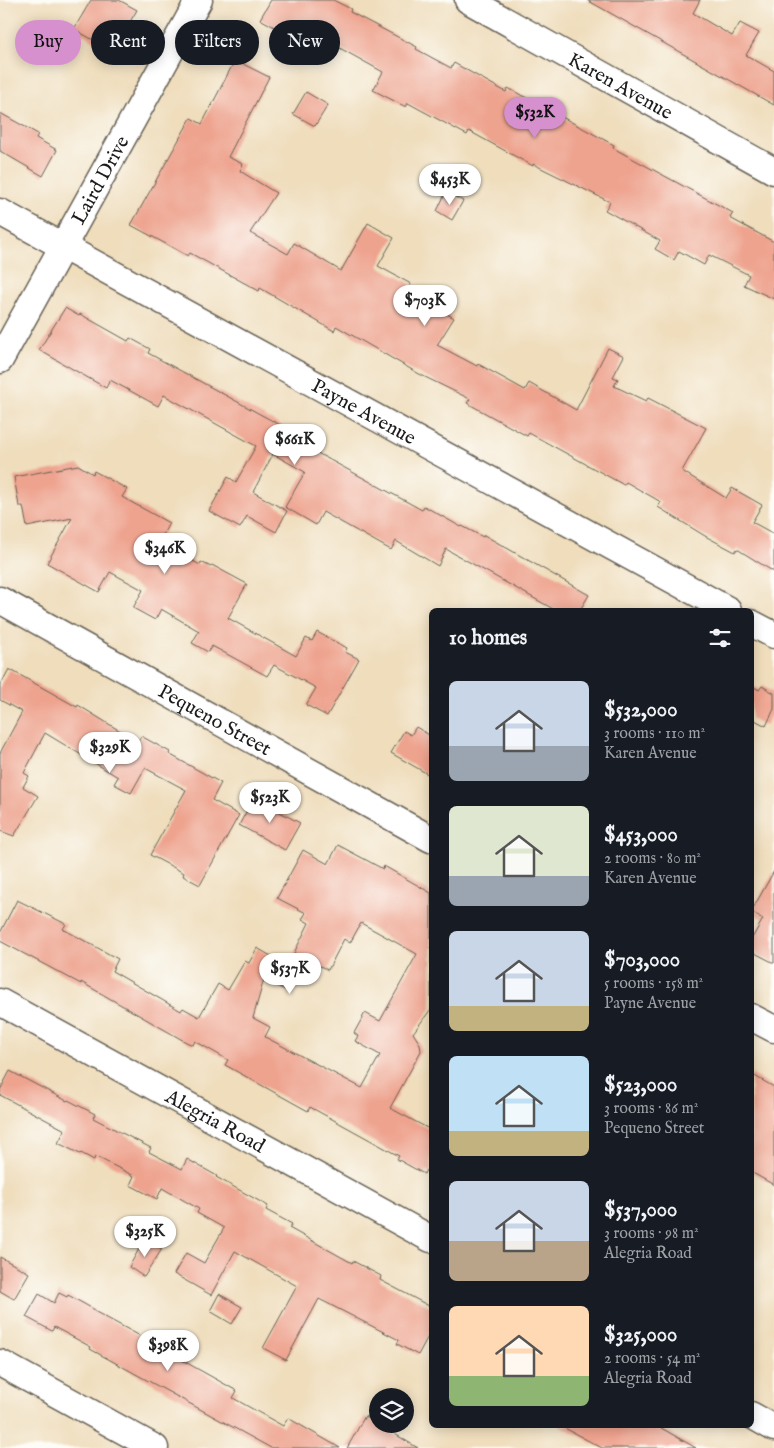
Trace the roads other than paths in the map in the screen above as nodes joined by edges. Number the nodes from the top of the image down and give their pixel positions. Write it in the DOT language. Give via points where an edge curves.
graph roads {
  1 [pos="200,0"];
  2 [pos="468,0"];
  3 [pos="774,171"];
  4 [pos="0,212"];
  5 [pos="62,246"];
  6 [pos="0,360"];
  7 [pos="0,600"];
  8 [pos="724,608"];
  9 [pos="754,625"];
  10 [pos="774,635"];
  11 [pos="429,838"];
  12 [pos="0,1002"];
  13 [pos="754,1019"];
  14 [pos="774,1030"];
  15 [pos="429,1238"];
  16 [pos="0,1363"];
  17 [pos="754,1417"];
  18 [pos="774,1428"];
  19 [pos="155,1448"];
  1 -- 5 [label="street, Laird Drive"];
  2 -- 3 [label="street, Karen Avenue"];
  4 -- 5 [label="street, Payne Avenue"];
  5 -- 6 [label="street, Laird Drive"];
  5 -- 8 [label="street, Payne Avenue"];
  7 -- 11 [label="street, Pequeno Street"];
  9 -- 10 [label="street"];
  12 -- 15 [label="street, Alegria Road"];
  13 -- 14 [label="street"];
  16 -- 19 [label="street"];
  17 -- 18 [label="street"];
}
